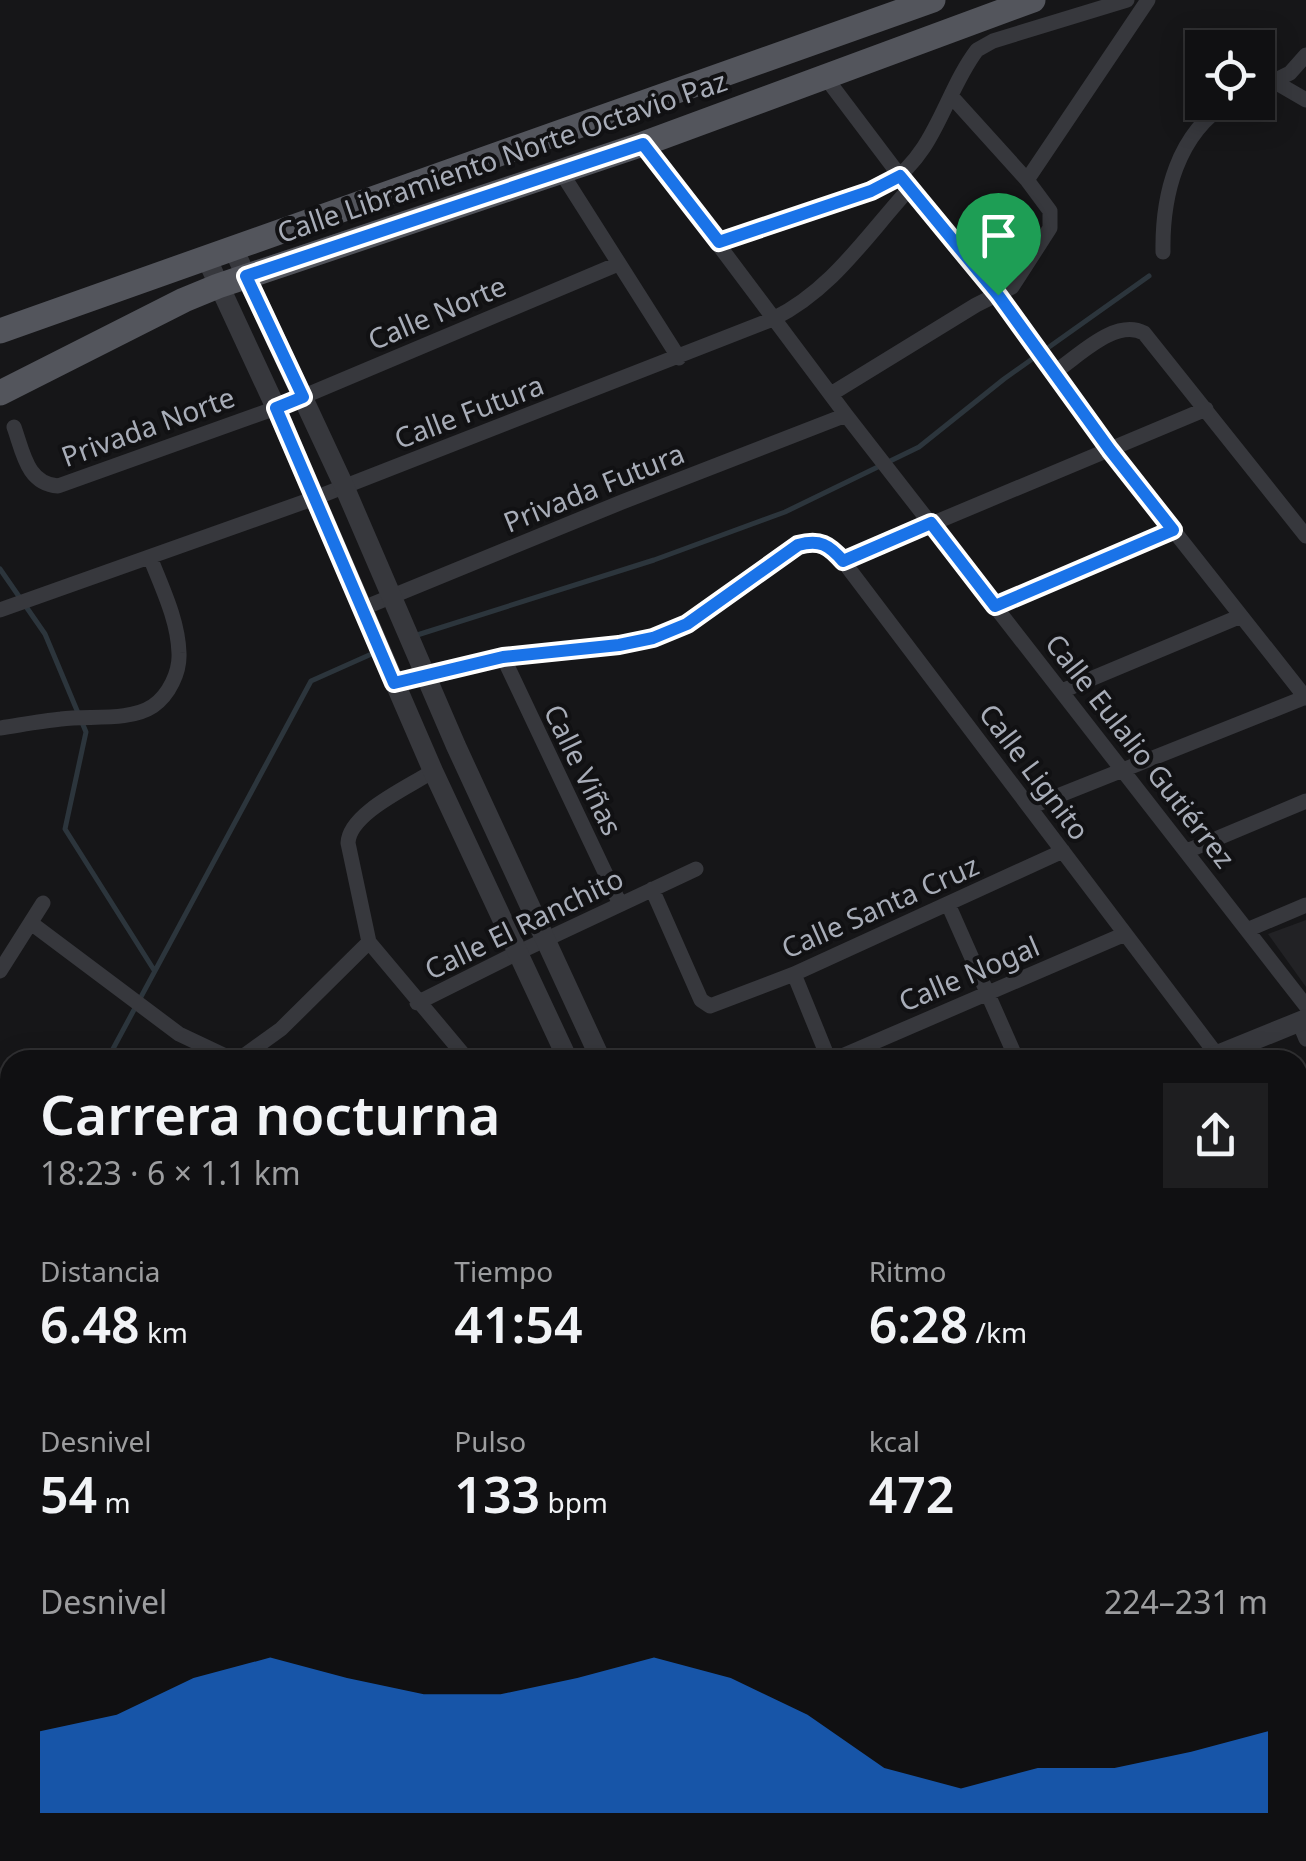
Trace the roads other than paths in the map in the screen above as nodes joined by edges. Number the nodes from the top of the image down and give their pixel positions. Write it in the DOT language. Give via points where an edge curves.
graph roads {
  1 [pos="933,0"];
  2 [pos="1033,0"];
  3 [pos="1127,0"];
  4 [pos="1148,0"];
  5 [pos="1306,55"];
  6 [pos="826,78"];
  7 [pos="1275,81"];
  8 [pos="1275,83"];
  9 [pos="952,98"];
  10 [pos="1306,100"];
  11 [pos="1207,120"];
  12 [pos="643,144"];
  13 [pos="562,172"];
  14 [pos="1027,180"];
  15 [pos="905,182"];
  16 [pos="719,242"];
  17 [pos="233,248"];
  18 [pos="1163,252"];
  19 [pos="206,257"];
  20 [pos="618,264"];
  21 [pos="246,276"];
  22 [pos="218,286"];
  23 [pos="998,295"];
  24 [pos="773,319"];
  25 [pos="0,332"];
  26 [pos="679,358"];
  27 [pos="1056,372"];
  28 [pos="0,393"];
  29 [pos="831,394"];
  30 [pos="303,397"];
  31 [pos="276,408"];
  32 [pos="1206,409"];
  33 [pos="846,415"];
  34 [pos="14,427"];
  35 [pos="1110,450"];
  36 [pos="344,486"];
  37 [pos="314,498"];
  38 [pos="931,523"];
  39 [pos="1173,530"];
  40 [pos="1306,536"];
  41 [pos="150,557"];
  42 [pos="843,561"];
  43 [pos="391,597"];
  44 [pos="995,606"];
  45 [pos="361,609"];
  46 [pos="0,610"];
  47 [pos="1241,616"];
  48 [pos="503,657"];
  49 [pos="424,675"];
  50 [pos="394,683"];
  51 [pos="1062,691"];
  52 [pos="1306,697"];
  53 [pos="0,728"];
  54 [pos="1123,770"];
  55 [pos="433,771"];
  56 [pos="1306,802"];
  57 [pos="1030,807"];
  58 [pos="1063,851"];
  59 [pos="1187,851"];
  60 [pos="696,868"];
  61 [pos="652,889"];
  62 [pos="43,903"];
  63 [pos="620,904"];
  64 [pos="948,904"];
  65 [pos="1306,905"];
  66 [pos="31,923"];
  67 [pos="1247,930"];
  68 [pos="1125,934"];
  69 [pos="544,940"];
  70 [pos="369,942"];
  71 [pos="516,953"];
  72 [pos="0,971"];
  73 [pos="794,974"];
  74 [pos="988,993"];
  75 [pos="418,1004"];
  76 [pos="1304,1022"];
  77 [pos="214,1050"];
  78 [pos="251,1050"];
  79 [pos="459,1050"];
  80 [pos="563,1050"];
  81 [pos="596,1050"];
  82 [pos="827,1050"];
  83 [pos="854,1050"];
  84 [pos="1012,1050"];
  85 [pos="1205,1050"];
  86 [pos="1232,1050"];
  1 -- 17 [label="main road, Calle Libramiento Norte Octavio Paz"];
  2 -- 6 [label="main road, Calle Libramiento Norte Octavio Paz"];
  3 -- 9 [label="street, Calle Futura" via="984,45"];
  4 -- 14 [label="street"];
  5 -- 7 [label="street"];
  6 -- 12 [label="main road, Calle Libramiento Norte Octavio Paz"];
  6 -- 15 [label="street"];
  8 -- 10 [label="street"];
  9 -- 14 [label="street"];
  9 -- 15 [label="street, Calle Futura"];
  11 -- 18 [label="street" via="1178,162"];
  12 -- 13 [label="main road, Calle Libramiento Norte Octavio Paz"];
  12 -- 16 [label="street, Calle Eulalio Gutiérrez"];
  13 -- 20 [label="street"];
  13 -- 21 [label="main road, Calle Libramiento Norte Octavio Paz"];
  14 -- 23 [label="street" via="1050,211 1050,228 1012,287"];
  15 -- 16 [label="street"];
  15 -- 23 [label="street"];
  15 -- 24 [label="street, Calle Futura" via="844,267"];
  16 -- 24 [label="street, Calle Eulalio Gutiérrez"];
  17 -- 19 [label="main road, Calle Libramiento Norte Octavio Paz"];
  17 -- 21 [label="street"];
  19 -- 22 [label="street"];
  19 -- 25 [label="main road, Calle Libramiento Norte Octavio Paz"];
  20 -- 26 [label="street"];
  20 -- 30 [label="street, Calle Norte"];
  21 -- 22 [label="main road, Calle Libramiento Norte Octavio Paz"];
  21 -- 30 [label="street"];
  22 -- 28 [label="main road, Calle Libramiento Norte Octavio Paz"];
  22 -- 31 [label="street"];
  23 -- 27 [label="street"];
  23 -- 29 [label="street"];
  24 -- 26 [label="street, Calle Futura"];
  24 -- 29 [label="street, Calle Eulalio Gutiérrez"];
  26 -- 36 [label="street, Calle Futura"];
  27 -- 32 [label="street" via="1114,332 1136,329"];
  27 -- 35 [label="street"];
  29 -- 33 [label="street, Calle Eulalio Gutiérrez"];
  30 -- 31 [label="street, Calle Norte"];
  30 -- 36 [label="street"];
  31 -- 34 [label="street, Privada Norte" via="58,486 32,475"];
  31 -- 37 [label="street"];
  32 -- 35 [label="street"];
  32 -- 40 [label="street"];
  33 -- 38 [label="street, Calle Eulalio Gutiérrez"];
  33 -- 43 [label="street, Privada Futura"];
  35 -- 38 [label="street"];
  35 -- 39 [label="street"];
  36 -- 37 [label="street, Calle Futura"];
  36 -- 43 [label="street"];
  37 -- 41 [label="street, Calle Futura"];
  37 -- 45 [label="street"];
  38 -- 42 [label="street"];
  38 -- 44 [label="street, Calle Eulalio Gutiérrez"];
  39 -- 44 [label="street"];
  39 -- 47 [label="street"];
  41 -- 46 [label="street, Calle Futura"];
  41 -- 53 [label="street" via="179,650 167,691 138,713"];
  42 -- 48 [label="street" via="821,542 798,545 687,624 653,638"];
  42 -- 57 [label="street, Calle Lignito"];
  43 -- 45 [label="street, Privada Futura"];
  43 -- 49 [label="street"];
  44 -- 51 [label="street, Calle Eulalio Gutiérrez"];
  45 -- 50 [label="street"];
  47 -- 51 [label="street"];
  47 -- 52 [label="street"];
  48 -- 49 [label="street"];
  48 -- 63 [label="street, Calle Viñas"];
  49 -- 50 [label="street"];
  49 -- 69 [label="street"];
  50 -- 55 [label="street"];
  51 -- 54 [label="street, Calle Eulalio Gutiérrez"];
  52 -- 54 [label="street"];
  54 -- 57 [label="street"];
  54 -- 59 [label="street, Calle Eulalio Gutiérrez"];
  55 -- 70 [label="street" via="359,818 348,834"];
  55 -- 71 [label="street"];
  56 -- 59 [label="street"];
  57 -- 58 [label="street, Calle Lignito"];
  58 -- 64 [label="street, Calle Santa Cruz"];
  58 -- 68 [label="street, Calle Lignito"];
  59 -- 67 [label="street, Calle Eulalio Gutiérrez"];
  60 -- 61 [label="street, Calle El Ranchito"];
  61 -- 63 [label="street, Calle El Ranchito"];
  61 -- 73 [label="street, Calle Santa Cruz" via="705,1005"];
  62 -- 66 [label="street"];
  63 -- 69 [label="street, Calle El Ranchito"];
  64 -- 73 [label="street, Calle Santa Cruz"];
  64 -- 74 [label="street"];
  65 -- 67 [label="street"];
  66 -- 72 [label="street"];
  66 -- 77 [label="street" via="179,1034"];
  67 -- 76 [label="street, Calle Eulalio Gutiérrez"];
  68 -- 74 [label="street, Calle Nogal"];
  68 -- 85 [label="street, Calle Lignito"];
  69 -- 71 [label="street, Calle El Ranchito"];
  69 -- 81 [label="street"];
  70 -- 75 [label="street"];
  70 -- 78 [label="street" via="281,1029"];
  71 -- 75 [label="street, Calle El Ranchito"];
  71 -- 80 [label="street"];
  73 -- 82 [label="street"];
  74 -- 83 [label="street, Calle Nogal"];
  74 -- 84 [label="street"];
  75 -- 79 [label="street"];
  76 -- 86 [label="street"];
}
